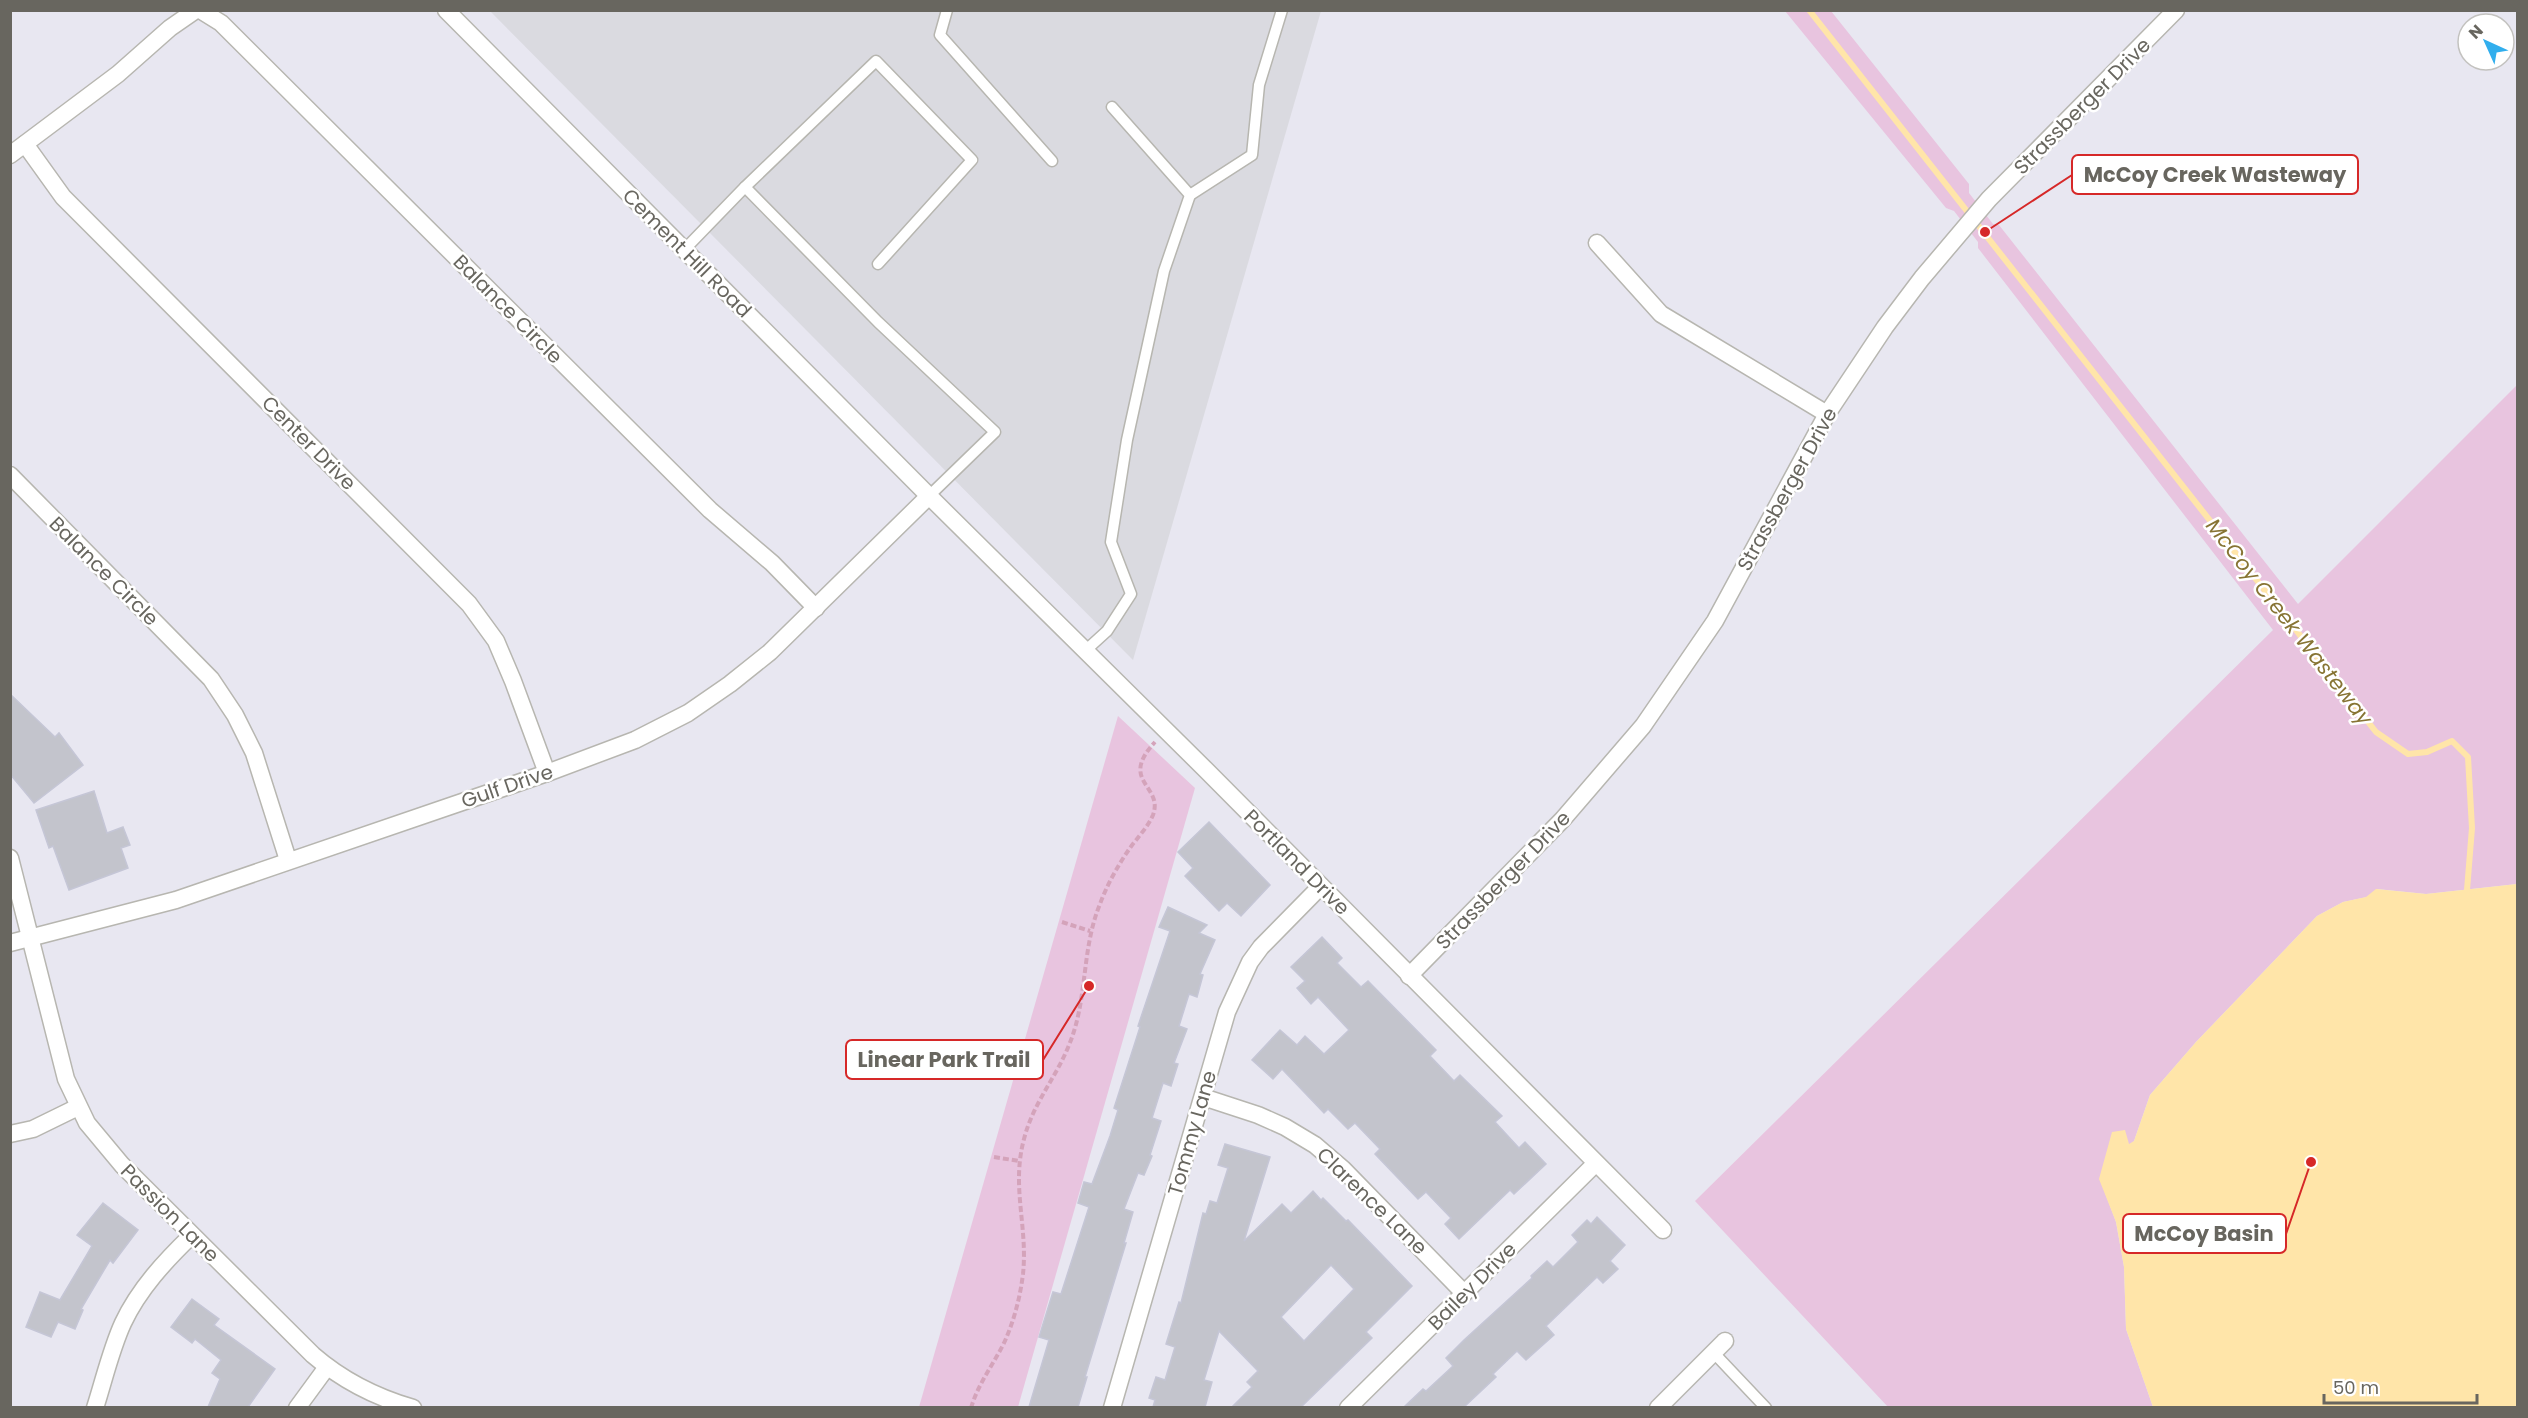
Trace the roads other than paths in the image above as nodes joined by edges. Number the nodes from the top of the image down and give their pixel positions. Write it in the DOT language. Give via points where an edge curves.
graph roads {
  1 [pos="198,10"];
  2 [pos="446,10"];
  3 [pos="947,10"];
  4 [pos="1282,10"];
  5 [pos="2176,10"];
  6 [pos="1112,107"];
  7 [pos="25,144"];
  8 [pos="10,155"];
  9 [pos="1052,161"];
  10 [pos="745,188"];
  11 [pos="1190,195"];
  12 [pos="1597,243"];
  13 [pos="684,250"];
  14 [pos="878,264"];
  15 [pos="1827,414"];
  16 [pos="10,476"];
  17 [pos="929,496"];
  18 [pos="816,608"];
  19 [pos="1085,651"];
  20 [pos="547,773"];
  21 [pos="10,858"];
  22 [pos="288,860"];
  23 [pos="1321,886"];
  24 [pos="32,939"];
  25 [pos="10,943"];
  26 [pos="1409,976"];
  27 [pos="1203,1097"];
  28 [pos="78,1107"];
  29 [pos="10,1134"];
  30 [pos="1595,1164"];
  31 [pos="1663,1230"];
  32 [pos="192,1235"];
  33 [pos="1464,1293"];
  34 [pos="1719,1347"];
  35 [pos="327,1367"];
  36 [pos="95,1407"];
  37 [pos="297,1407"];
  38 [pos="413,1407"];
  39 [pos="1112,1407"];
  40 [pos="1348,1407"];
  41 [pos="1658,1407"];
  42 [pos="1766,1407"];
  1 -- 7 [label="street, Balance Circle"];
  1 -- 18 [label="street, Balance Circle" via="221,23 702,502"];
  2 -- 13 [label="street, Cement Hill Road"];
  3 -- 9 [label="lane" via="940,35"];
  4 -- 11 [label="lane" via="1259,85 1252,155"];
  5 -- 15 [label="street, Strassberger Drive" via="1959,233 1886,327"];
  6 -- 11 [label="lane"];
  7 -- 8 [label="street, Balance Circle"];
  7 -- 20 [label="street, Center Drive" via="63,197 469,604 496,641"];
  10 -- 13 [label="lane"];
  10 -- 14 [label="lane" via="876,61 972,160"];
  10 -- 17 [label="lane" via="994,432"];
  11 -- 19 [label="lane" via="1164,271 1127,440 1111,542 1131,594 1107,631"];
  12 -- 15 [label="street" via="1661,314"];
  13 -- 17 [label="street, Cement Hill Road"];
  15 -- 26 [label="street, Strassberger Drive" via="1714,621 1643,726 1563,819"];
  16 -- 22 [label="street, Balance Circle" via="211,679 254,753"];
  17 -- 18 [label="street, Gulf Drive"];
  17 -- 19 [label="street, Portland Drive"];
  18 -- 20 [label="street, Gulf Drive" via="770,652 688,713 635,740"];
  19 -- 23 [label="street, Portland Drive"];
  20 -- 22 [label="street, Gulf Drive"];
  21 -- 24 [label="street, Passion Lane"];
  22 -- 24 [label="street, Gulf Drive" via="176,900"];
  23 -- 26 [label="street, Portland Drive"];
  23 -- 27 [label="street, Tommy Lane" via="1250,962 1227,1012"];
  24 -- 25 [label="street, Gulf Drive"];
  24 -- 28 [label="street, Passion Lane" via="61,1066"];
  26 -- 30 [label="street, Portland Drive"];
  27 -- 33 [label="street, Clarence Lane" via="1258,1115 1315,1145"];
  27 -- 39 [label="street, Tommy Lane"];
  28 -- 29 [label="street" via="33,1129"];
  28 -- 32 [label="street, Passion Lane" via="109,1152"];
  30 -- 31 [label="street, Portland Drive"];
  30 -- 33 [label="street, Bailey Drive"];
  32 -- 35 [label="street, Passion Lane"];
  32 -- 36 [label="street" via="140,1293 123,1324"];
  33 -- 40 [label="street, Bailey Drive"];
  34 -- 41 [label="street"];
  34 -- 42 [label="lane"];
  35 -- 37 [label="street"];
  35 -- 38 [label="street, Passion Lane" via="375,1395"];
}
